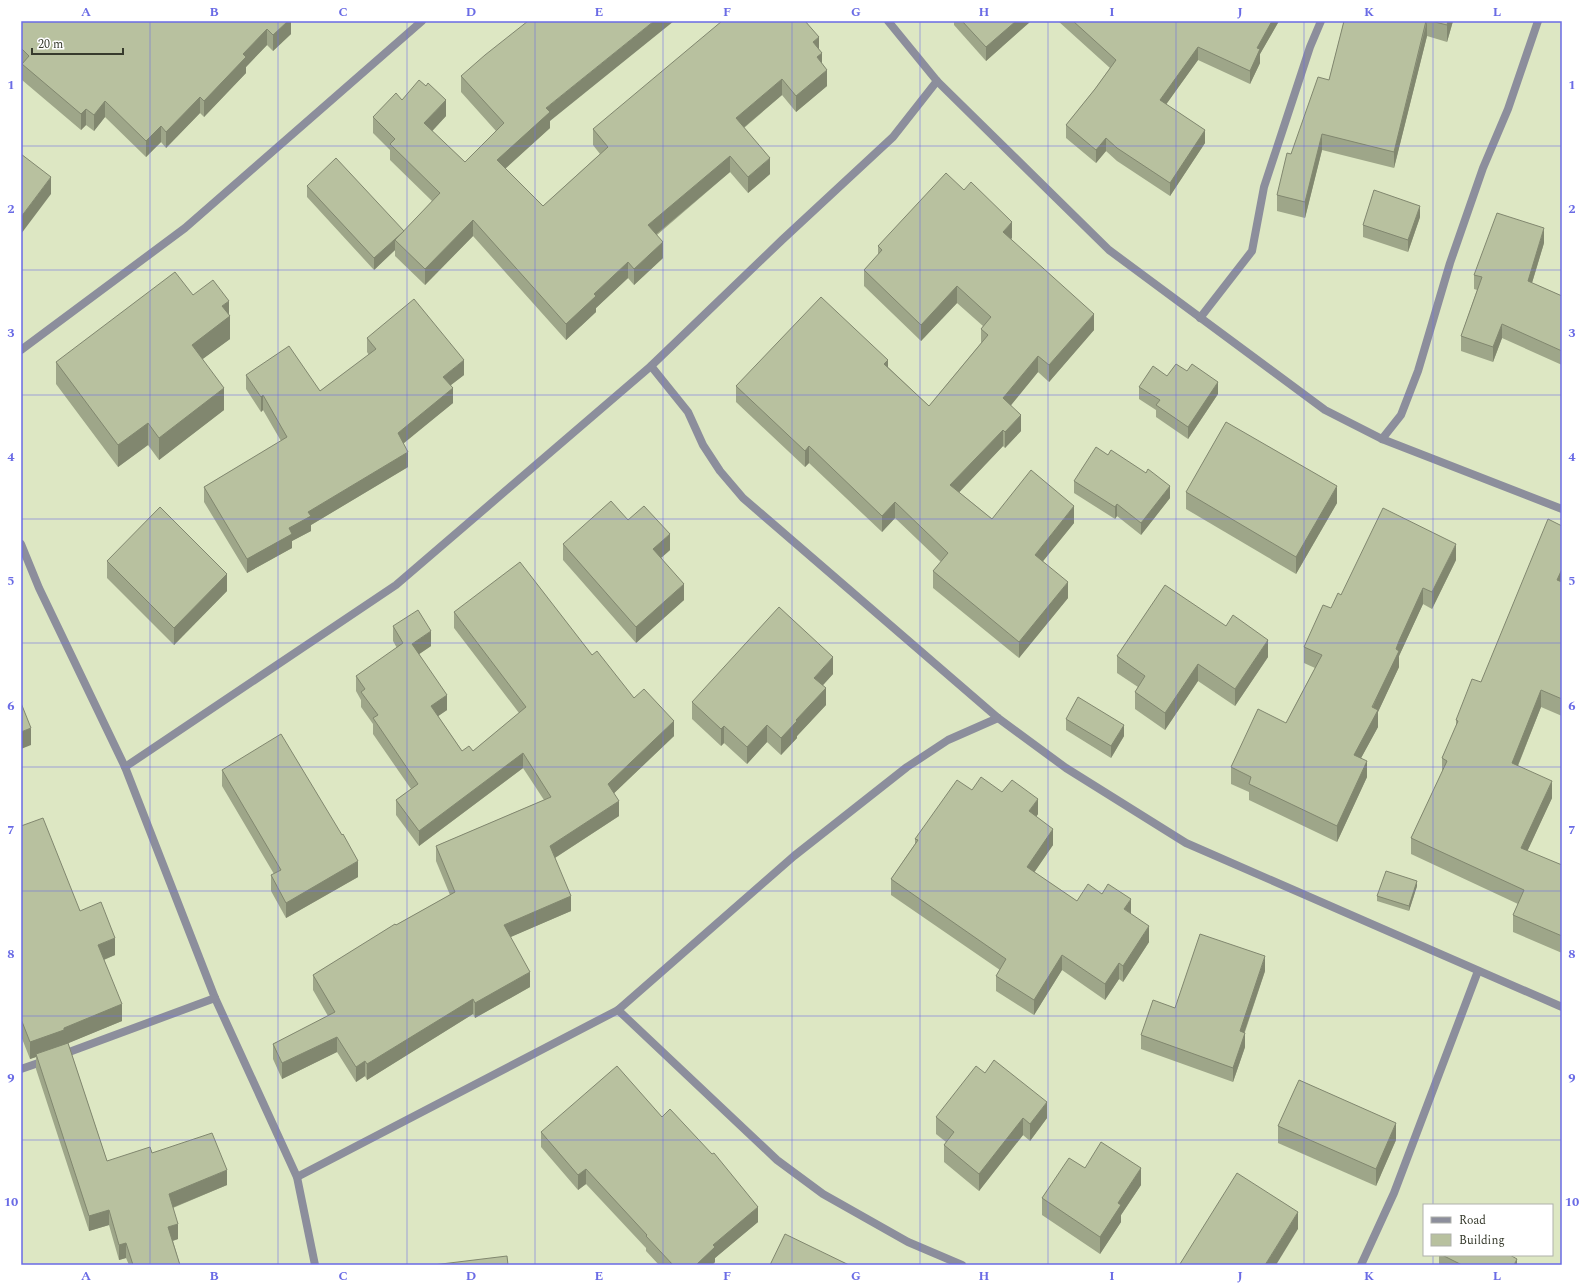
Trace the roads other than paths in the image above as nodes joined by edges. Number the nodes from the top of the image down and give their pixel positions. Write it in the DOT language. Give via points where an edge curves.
graph roads {
  1 [pos="422,21"];
  2 [pos="888,21"];
  3 [pos="1321,21"];
  4 [pos="1538,21"];
  5 [pos="937,81"];
  6 [pos="1200,318"];
  7 [pos="21,350"];
  8 [pos="651,366"];
  9 [pos="1382,439"];
  10 [pos="1562,509"];
  11 [pos="21,544"];
  12 [pos="998,718"];
  13 [pos="125,767"];
  14 [pos="1478,971"];
  15 [pos="215,998"];
  16 [pos="1562,1007"];
  17 [pos="618,1010"];
  18 [pos="21,1069"];
  19 [pos="297,1177"];
  20 [pos="315,1265"];
  21 [pos="962,1265"];
  22 [pos="1361,1265"];
  1 -- 7 [label="street" via="185,228"];
  2 -- 5 [label="street"];
  3 -- 6 [label="street" via="1264,187 1252,251"];
  4 -- 9 [label="street" via="1450,263 1418,372 1401,416"];
  5 -- 6 [label="street" via="1109,250"];
  5 -- 8 [label="street" via="893,137"];
  6 -- 9 [label="street" via="1325,410"];
  8 -- 12 [label="street" via="688,412 703,445 743,498"];
  8 -- 13 [label="street" via="396,585"];
  9 -- 10 [label="street"];
  11 -- 13 [label="street" via="39,588"];
  12 -- 14 [label="street" via="1066,768 1186,843"];
  12 -- 17 [label="street" via="948,740 907,768 794,856"];
  13 -- 15 [label="street"];
  14 -- 16 [label="street"];
  14 -- 22 [label="street" via="1394,1193"];
  15 -- 18 [label="street"];
  15 -- 19 [label="street"];
  17 -- 19 [label="street"];
  17 -- 21 [label="street" via="777,1160 823,1194 908,1242"];
  19 -- 20 [label="street"];
}
